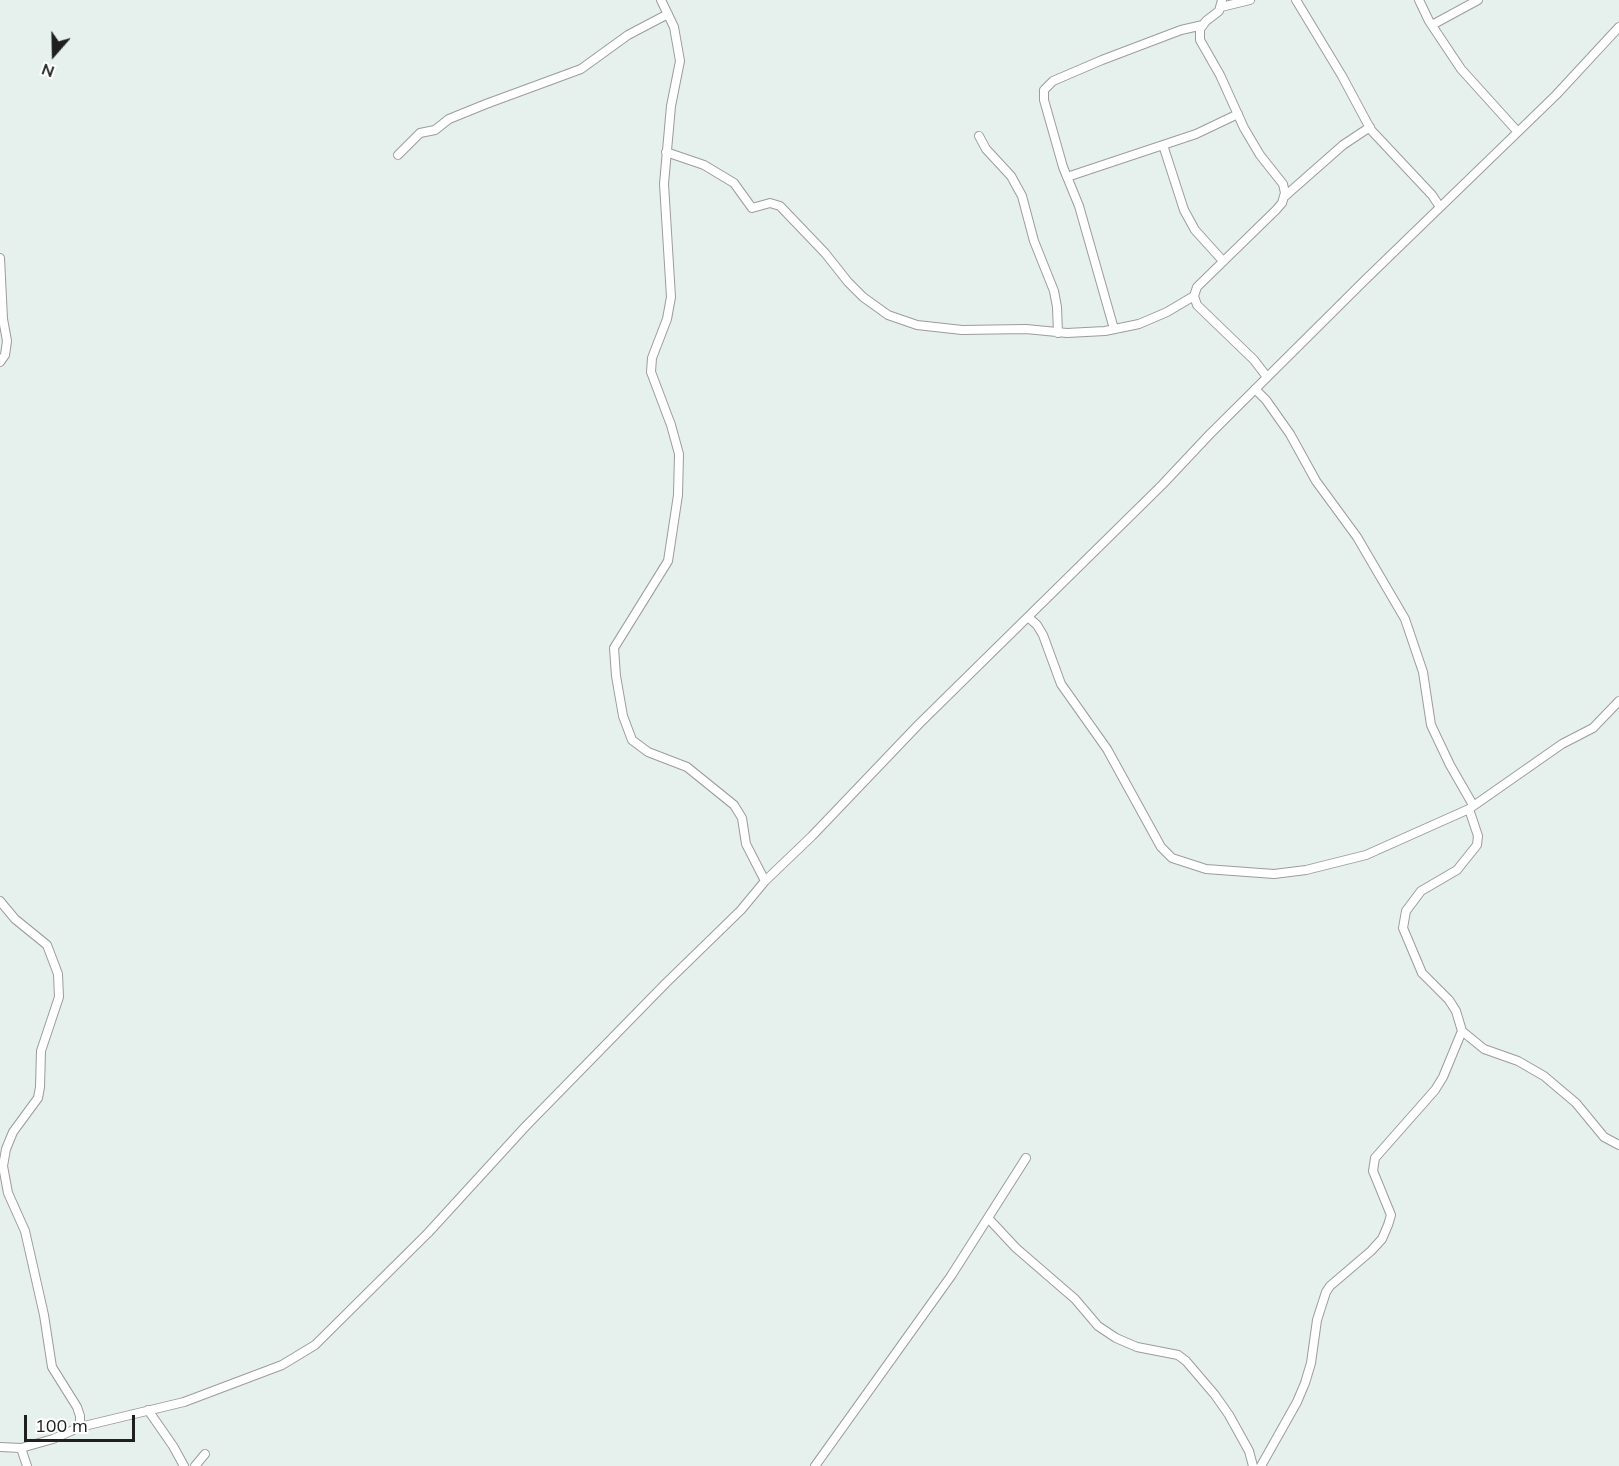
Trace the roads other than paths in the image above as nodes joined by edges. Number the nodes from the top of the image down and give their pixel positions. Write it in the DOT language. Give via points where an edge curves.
graph roads {
  1 [pos="661,0"];
  2 [pos="1250,0"];
  3 [pos="1296,0"];
  4 [pos="1419,0"];
  5 [pos="1478,0"];
  6 [pos="1221,3"];
  7 [pos="668,14"];
  8 [pos="1203,25"];
  9 [pos="1432,25"];
  10 [pos="1619,27"];
  11 [pos="1238,114"];
  12 [pos="1370,127"];
  13 [pos="1517,131"];
  14 [pos="979,136"];
  15 [pos="1163,145"];
  16 [pos="666,152"];
  17 [pos="398,155"];
  18 [pos="1067,177"];
  19 [pos="1284,197"];
  20 [pos="1440,207"];
  21 [pos="0,258"];
  22 [pos="1223,261"];
  23 [pos="1194,296"];
  24 [pos="1114,329"];
  25 [pos="1058,333"];
  26 [pos="0,362"];
  27 [pos="1267,377"];
  28 [pos="1255,389"];
  29 [pos="1028,617"];
  30 [pos="1619,701"];
  31 [pos="1471,807"];
  32 [pos="765,881"];
  33 [pos="0,901"];
  34 [pos="1462,1031"];
  35 [pos="1617,1142"];
  36 [pos="1026,1158"];
  37 [pos="988,1218"];
  38 [pos="148,1410"];
  39 [pos="80,1427"];
  40 [pos="0,1447"];
  41 [pos="21,1448"];
  42 [pos="205,1454"];
  43 [pos="27,1466"];
  44 [pos="184,1466"];
  45 [pos="195,1466"];
  46 [pos="815,1466"];
  47 [pos="1253,1466"];
  48 [pos="1261,1466"];
  1 -- 7 [label="street"];
  2 -- 6 [label="street"];
  3 -- 12 [label="street"];
  4 -- 9 [label="street"];
  5 -- 9 [label="street"];
  6 -- 8 [label="street"];
  7 -- 16 [label="street" via="680,61"];
  7 -- 17 [label="street" via="628,35 576,72 420,133"];
  8 -- 11 [label="street" via="1200,40"];
  8 -- 18 [label="street" via="1131,48 1048,84 1044,99"];
  9 -- 13 [label="street" via="1461,69"];
  10 -- 13 [label="street"];
  11 -- 15 [label="street"];
  11 -- 19 [label="street" via="1260,155 1286,189"];
  12 -- 19 [label="street" via="1343,145"];
  12 -- 20 [label="street"];
  13 -- 20 [label="street"];
  14 -- 25 [label="street" via="1022,196 1054,291"];
  15 -- 18 [label="street"];
  15 -- 22 [label="street" via="1184,210 1195,230"];
  16 -- 25 [label="street" via="697,161 722,175 740,189 752,208 770,203 780,206 848,282 888,315 945,329"];
  16 -- 32 [label="street" via="664,196 671,297 651,372 679,454 677,503 668,561 614,648 616,676 632,740 648,752 687,767 734,805 742,818 746,844"];
  18 -- 24 [label="street"];
  19 -- 22 [label="street" via="1271,215"];
  20 -- 27 [label="street"];
  21 -- 26 [label="street" via="7,341"];
  22 -- 23 [label="street" via="1197,287"];
  23 -- 24 [label="street" via="1161,315"];
  23 -- 27 [label="street" via="1197,305"];
  24 -- 25 [label="street"];
  27 -- 28 [label="street"];
  28 -- 29 [label="street"];
  28 -- 31 [label="street" via="1290,434 1316,481 1357,537 1405,620 1423,672 1431,724"];
  29 -- 31 [label="street" via="1043,635 1060,684 1107,749 1157,842 1172,858 1226,870 1274,874 1306,870 1366,855"];
  29 -- 32 [label="street"];
  30 -- 31 [label="street" via="1593,728 1562,744"];
  31 -- 34 [label="street" via="1477,844 1457,870 1421,891 1406,911 1403,928 1417,963 1426,978 1449,1000"];
  32 -- 38 [label="street" via="741,910 525,1127 428,1233 315,1345 282,1365 184,1402"];
  33 -- 39 [label="street" via="47,945 58,974 59,997 41,1051 38,1098 13,1132 3,1166 8,1193 23,1226 52,1367 77,1407"];
  34 -- 35 [label="street" via="1484,1049 1518,1061 1544,1076 1576,1103 1597,1130"];
  34 -- 48 [label="street" via="1435,1090 1375,1158 1373,1171 1391,1215 1388,1225 1371,1251 1326,1292 1305,1383"];
  36 -- 37 [label="street"];
  37 -- 46 [label="street"];
  37 -- 47 [label="street" via="1098,1326 1137,1347 1178,1355 1186,1361 1229,1415"];
  38 -- 39 [label="street"];
  38 -- 44 [label="street"];
  39 -- 41 [label="street"];
  40 -- 41 [label="street"];
  41 -- 43 [label="street"];
  42 -- 45 [label="street"];
}
